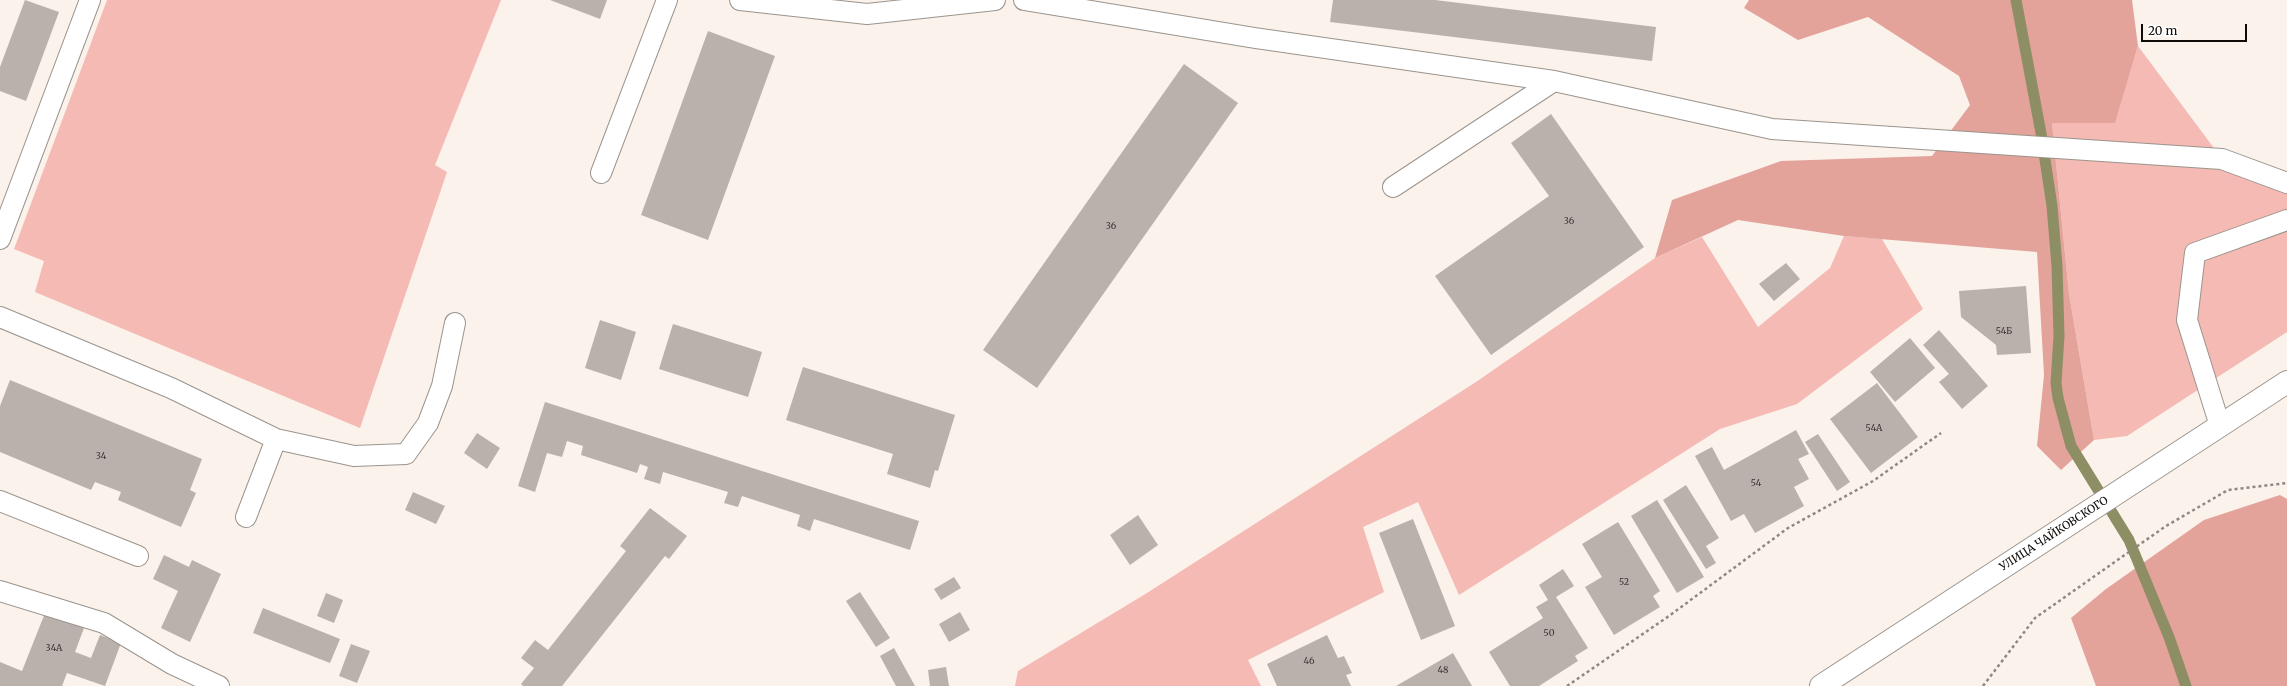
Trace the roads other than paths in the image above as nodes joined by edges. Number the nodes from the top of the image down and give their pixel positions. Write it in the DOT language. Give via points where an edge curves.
graph roads {
  1 [pos="90,0"];
  2 [pos="667,0"];
  3 [pos="740,0"];
  4 [pos="995,0"];
  5 [pos="1024,0"];
  6 [pos="1554,81"];
  7 [pos="601,174"];
  8 [pos="2287,183"];
  9 [pos="1393,187"];
  10 [pos="2287,220"];
  11 [pos="0,239"];
  12 [pos="0,317"];
  13 [pos="455,323"];
  14 [pos="2287,382"];
  15 [pos="2220,426"];
  16 [pos="276,439"];
  17 [pos="0,501"];
  18 [pos="246,517"];
  19 [pos="138,556"];
  20 [pos="0,591"];
  21 [pos="219,686"];
  22 [pos="1821,686"];
  1 -- 11 [label="lane"];
  2 -- 7 [label="lane"];
  3 -- 4 [label="lane" via="867,14"];
  5 -- 6 [label="lane" via="1255,38"];
  6 -- 8 [label="lane" via="1772,129 2222,159"];
  6 -- 9 [label="lane"];
  10 -- 15 [label="lane" via="2195,253 2187,320"];
  12 -- 16 [label="lane" via="171,388"];
  13 -- 16 [label="lane" via="442,386 428,424 406,454 354,456"];
  14 -- 15 [label="main road, УЛИЦА ЧАЙКОВСКОГО"];
  15 -- 22 [label="main road, УЛИЦА ЧАЙКОВСКОГО"];
  16 -- 18 [label="lane"];
  17 -- 19 [label="lane"];
  20 -- 21 [label="lane" via="104,623 172,664"];
}
